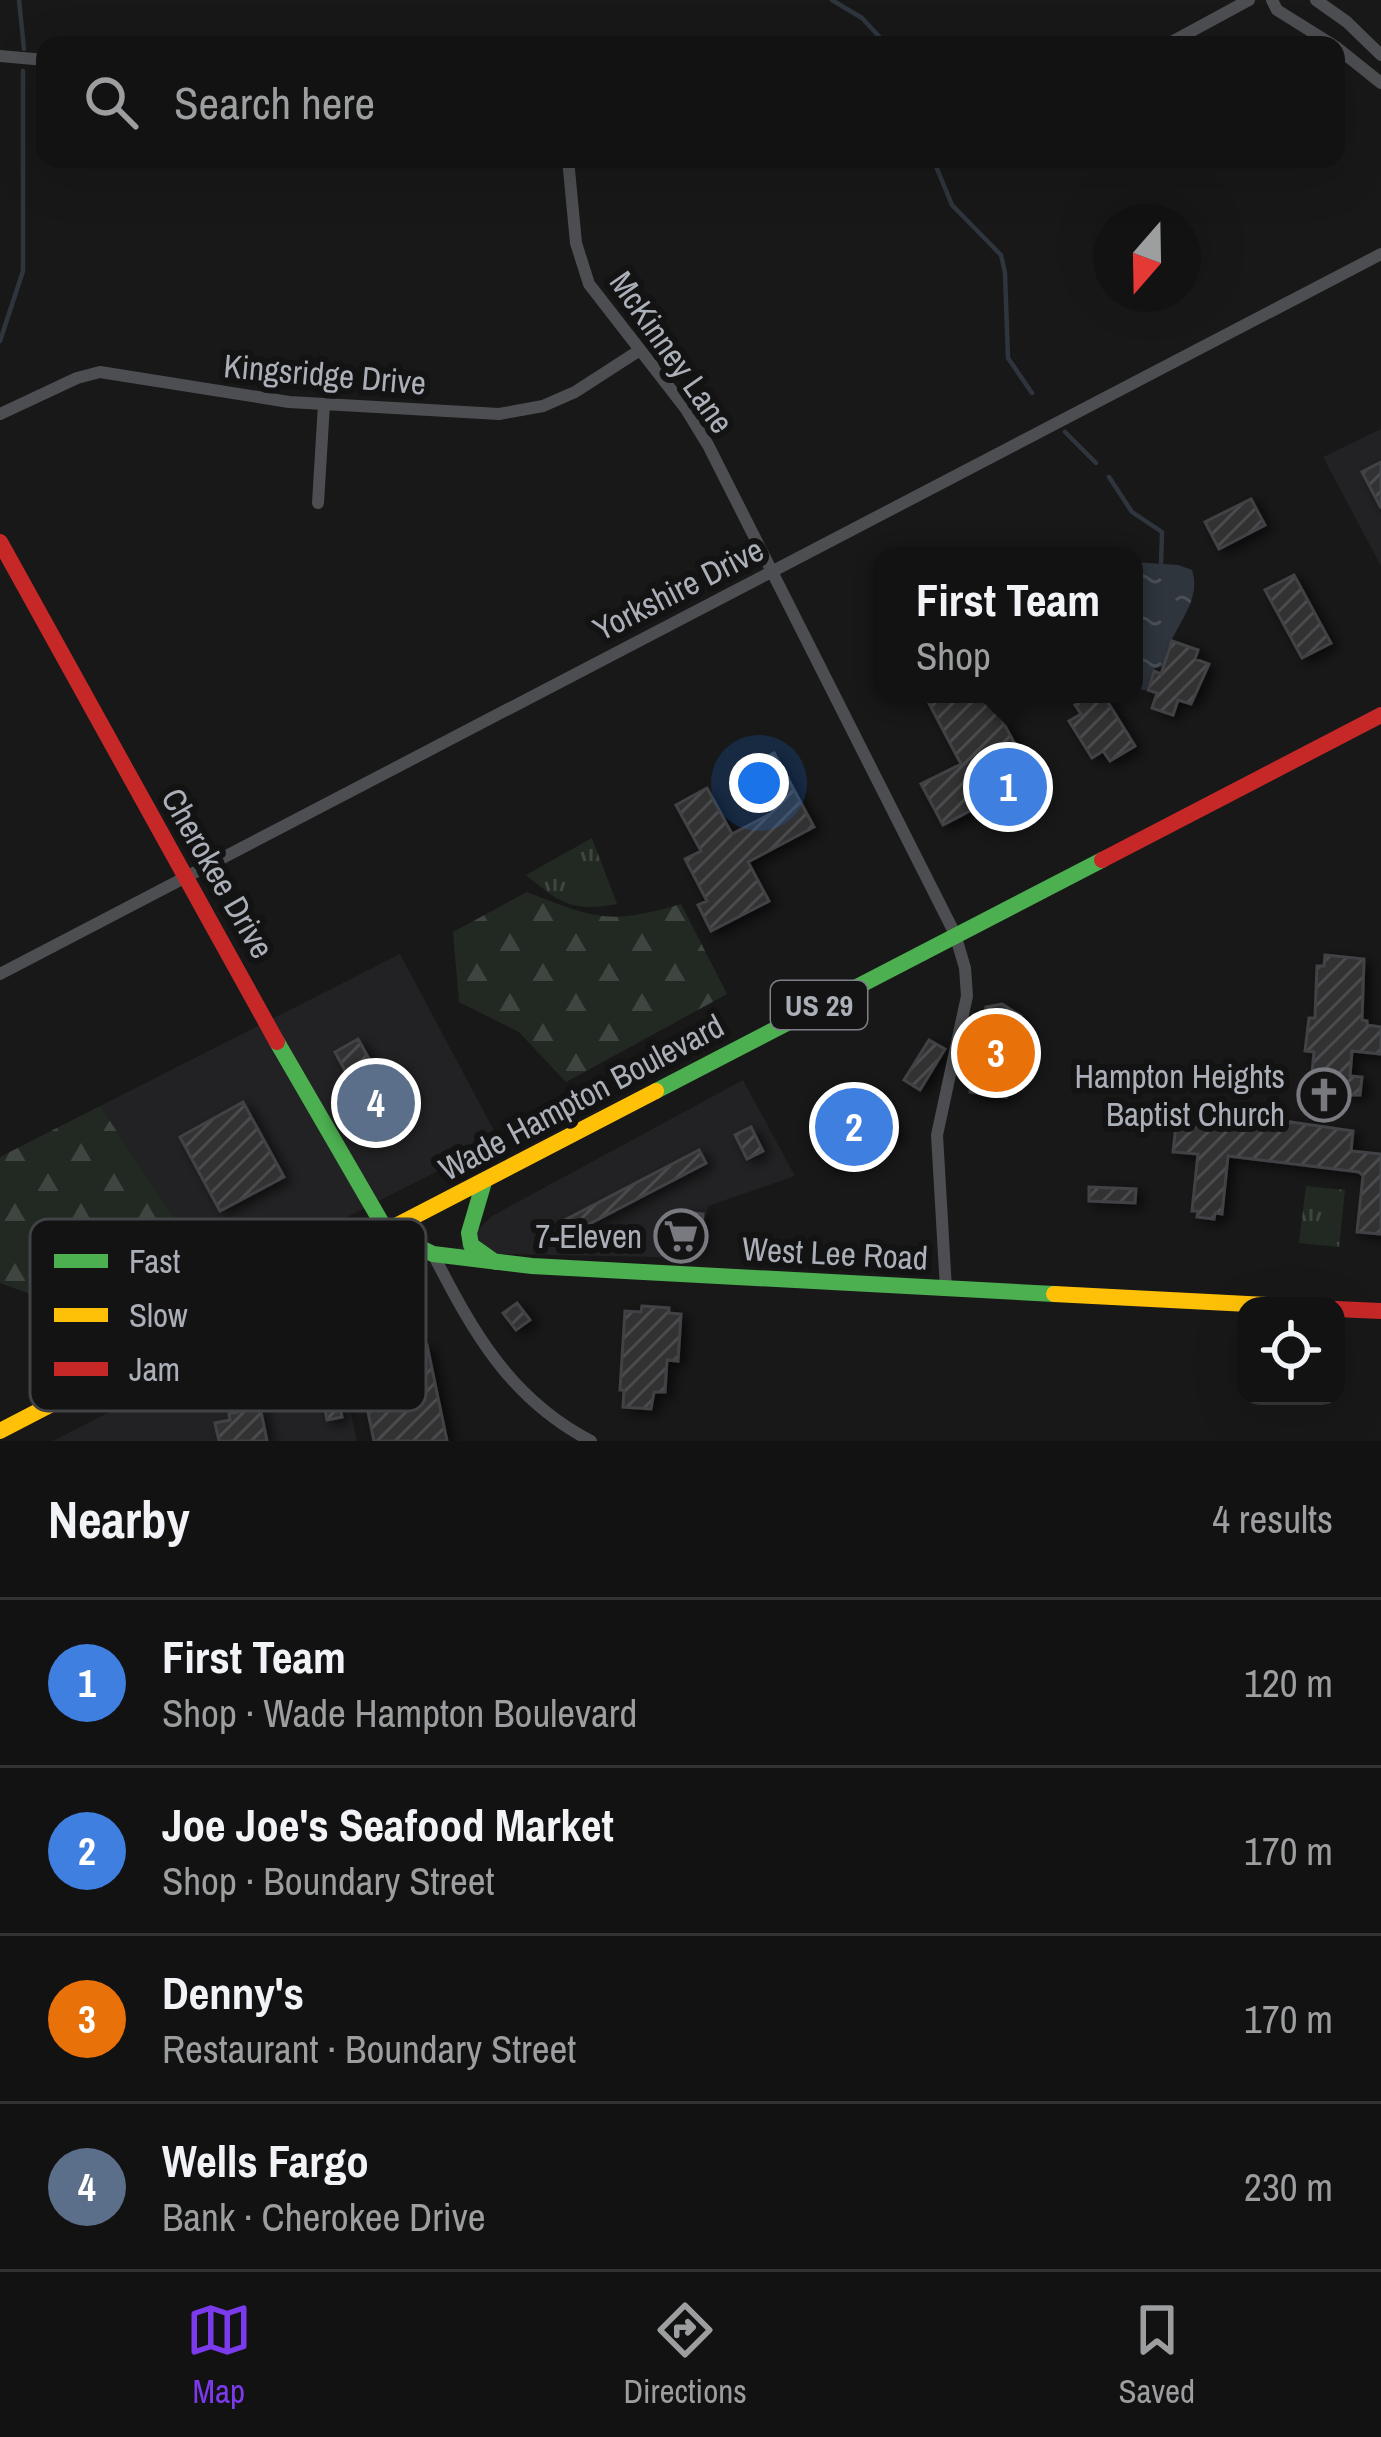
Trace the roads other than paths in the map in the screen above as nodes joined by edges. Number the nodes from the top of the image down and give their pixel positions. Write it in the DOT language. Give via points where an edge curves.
graph roads {
  1 [pos="1249,0"];
  2 [pos="1272,0"];
  3 [pos="1316,0"];
  4 [pos="1183,36"];
  5 [pos="1319,36"];
  6 [pos="1345,54"];
  7 [pos="1381,55"];
  8 [pos="0,56"];
  9 [pos="36,59"];
  10 [pos="1381,83"];
  11 [pos="569,168"];
  12 [pos="1381,254"];
  13 [pos="640,350"];
  14 [pos="324,404"];
  15 [pos="0,414"];
  16 [pos="318,503"];
  17 [pos="0,542"];
  18 [pos="5,564"];
  19 [pos="771,571"];
  20 [pos="1381,716"];
  21 [pos="186,876"];
  22 [pos="958,943"];
  23 [pos="0,974"];
  24 [pos="484,1182"];
  25 [pos="379,1219"];
  26 [pos="412,1219"];
  27 [pos="426,1249"];
  28 [pos="434,1253"];
  29 [pos="495,1262"];
  30 [pos="946,1288"];
  31 [pos="1237,1303"];
  32 [pos="1345,1309"];
  33 [pos="1381,1311"];
  34 [pos="39,1411"];
  35 [pos="0,1431"];
  36 [pos="591,1441"];
  1 -- 4 [label="street"];
  2 -- 5 [label="street"];
  3 -- 7 [label="street"];
  6 -- 10 [label="street"];
  8 -- 9 [label="street"];
  11 -- 13 [label="street, McKinney Lane" via="581,263 598,299"];
  12 -- 19 [label="street, Yorkshire Drive"];
  13 -- 14 [label="street, Kingsridge Drive" via="575,392 522,412"];
  13 -- 19 [label="street, McKinney Lane" via="708,445"];
  14 -- 15 [label="street, Kingsridge Drive" via="100,372"];
  14 -- 16 [label="street"];
  17 -- 18 [label="street, Cherokee Drive"];
  18 -- 21 [label="street, Cherokee Drive"];
  19 -- 21 [label="street, Yorkshire Drive"];
  19 -- 22 [label="street, McKinney Lane"];
  20 -- 22 [label="street, Wade Hampton Boulevard / US 29"];
  21 -- 23 [label="street, Yorkshire Drive"];
  21 -- 25 [label="street, Cherokee Drive"];
  22 -- 24 [label="street, Wade Hampton Boulevard / US 29"];
  22 -- 30 [label="street" via="967,996 937,1135"];
  24 -- 26 [label="street, Wade Hampton Boulevard / US 29"];
  24 -- 29 [label="street" via="469,1233 471,1245"];
  27 -- 28 [label="street, West Lee Road"];
  28 -- 29 [label="street, West Lee Road"];
  28 -- 36 [label="street" via="490,1358 532,1403"];
  29 -- 30 [label="street, West Lee Road"];
  30 -- 31 [label="street, West Lee Road"];
  32 -- 33 [label="street"];
  34 -- 35 [label="street, Wade Hampton Boulevard / US 29"];
}
